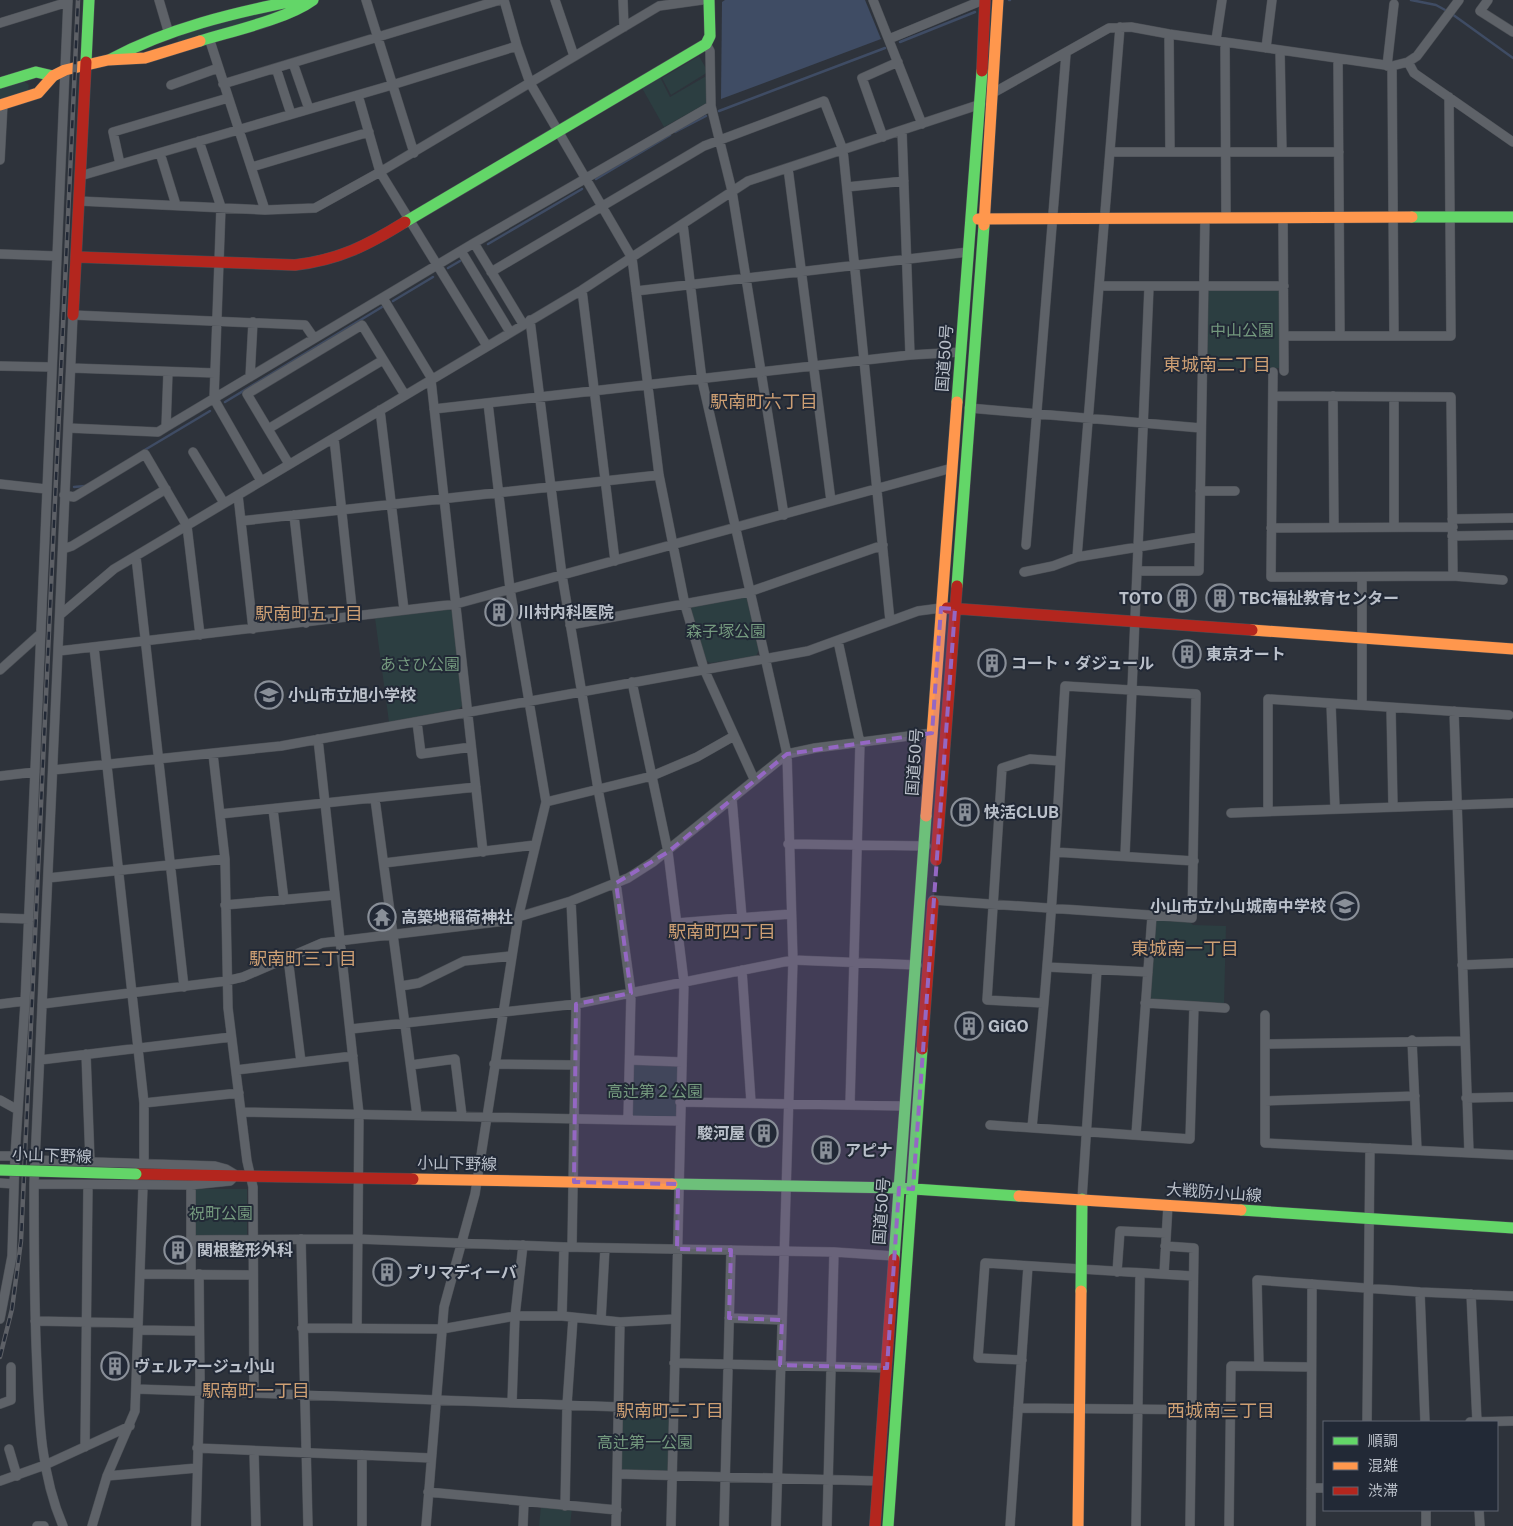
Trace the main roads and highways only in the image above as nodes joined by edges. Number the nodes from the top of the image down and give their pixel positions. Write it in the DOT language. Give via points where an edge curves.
graph roads {
  1 [pos="90,0"];
  2 [pos="298,0"];
  3 [pos="313,0"];
  4 [pos="709,0"];
  5 [pos="984,0"];
  6 [pos="998,0"];
  7 [pos="108,60"];
  8 [pos="86,64"];
  9 [pos="53,76"];
  10 [pos="0,84"];
  11 [pos="1,105"];
  12 [pos="1513,216"];
  13 [pos="971,219"];
  14 [pos="985,219"];
  15 [pos="76,257"];
  16 [pos="74,314"];
  17 [pos="941,608"];
  18 [pos="955,608"];
  19 [pos="1513,648"];
  20 [pos="935,870"];
  21 [pos="933,895"];
  22 [pos="0,1170"];
  23 [pos="899,1188"];
  24 [pos="913,1189"];
  25 [pos="1082,1199"];
  26 [pos="1513,1228"];
  27 [pos="876,1526"];
  28 [pos="888,1526"];
  29 [pos="1078,1526"];
  1 -- 8 [label="main road"];
  2 -- 7 [label="main road" via="256,8 136,44"];
  3 -- 7 [label="main road" via="305,6 145,58"];
  4 -- 15 [label="main road" via="710,36 706,44 343,257 314,264 284,266"];
  5 -- 13 [label="main road, 国道50号" via="981,104"];
  6 -- 14 [label="main road, 国道50号"];
  7 -- 8 [label="main road"];
  8 -- 9 [label="main road"];
  8 -- 15 [label="main road"];
  9 -- 10 [label="main road" via="36,72"];
  9 -- 11 [label="main road" via="38,94"];
  12 -- 14 [label="main road"];
  13 -- 14 [label="main road"];
  13 -- 17 [label="main road, 国道50号"];
  14 -- 18 [label="main road, 国道50号"];
  15 -- 16 [label="main road"];
  17 -- 18 [label="main road"];
  17 -- 23 [label="main road, 国道50号"];
  18 -- 19 [label="main road"];
  18 -- 20 [label="main road, 国道50号"];
  21 -- 24 [label="main road, 国道50号"];
  22 -- 23 [label="main road, 小山下野線, bridge"];
  23 -- 24 [label="main road, 小山下野線"];
  23 -- 27 [label="main road, 国道50号"];
  24 -- 25 [label="main road, 大戦防小山線"];
  24 -- 28 [label="main road, 国道50号"];
  25 -- 26 [label="main road, 大戦防小山線"];
  25 -- 29 [label="main road"];
}
